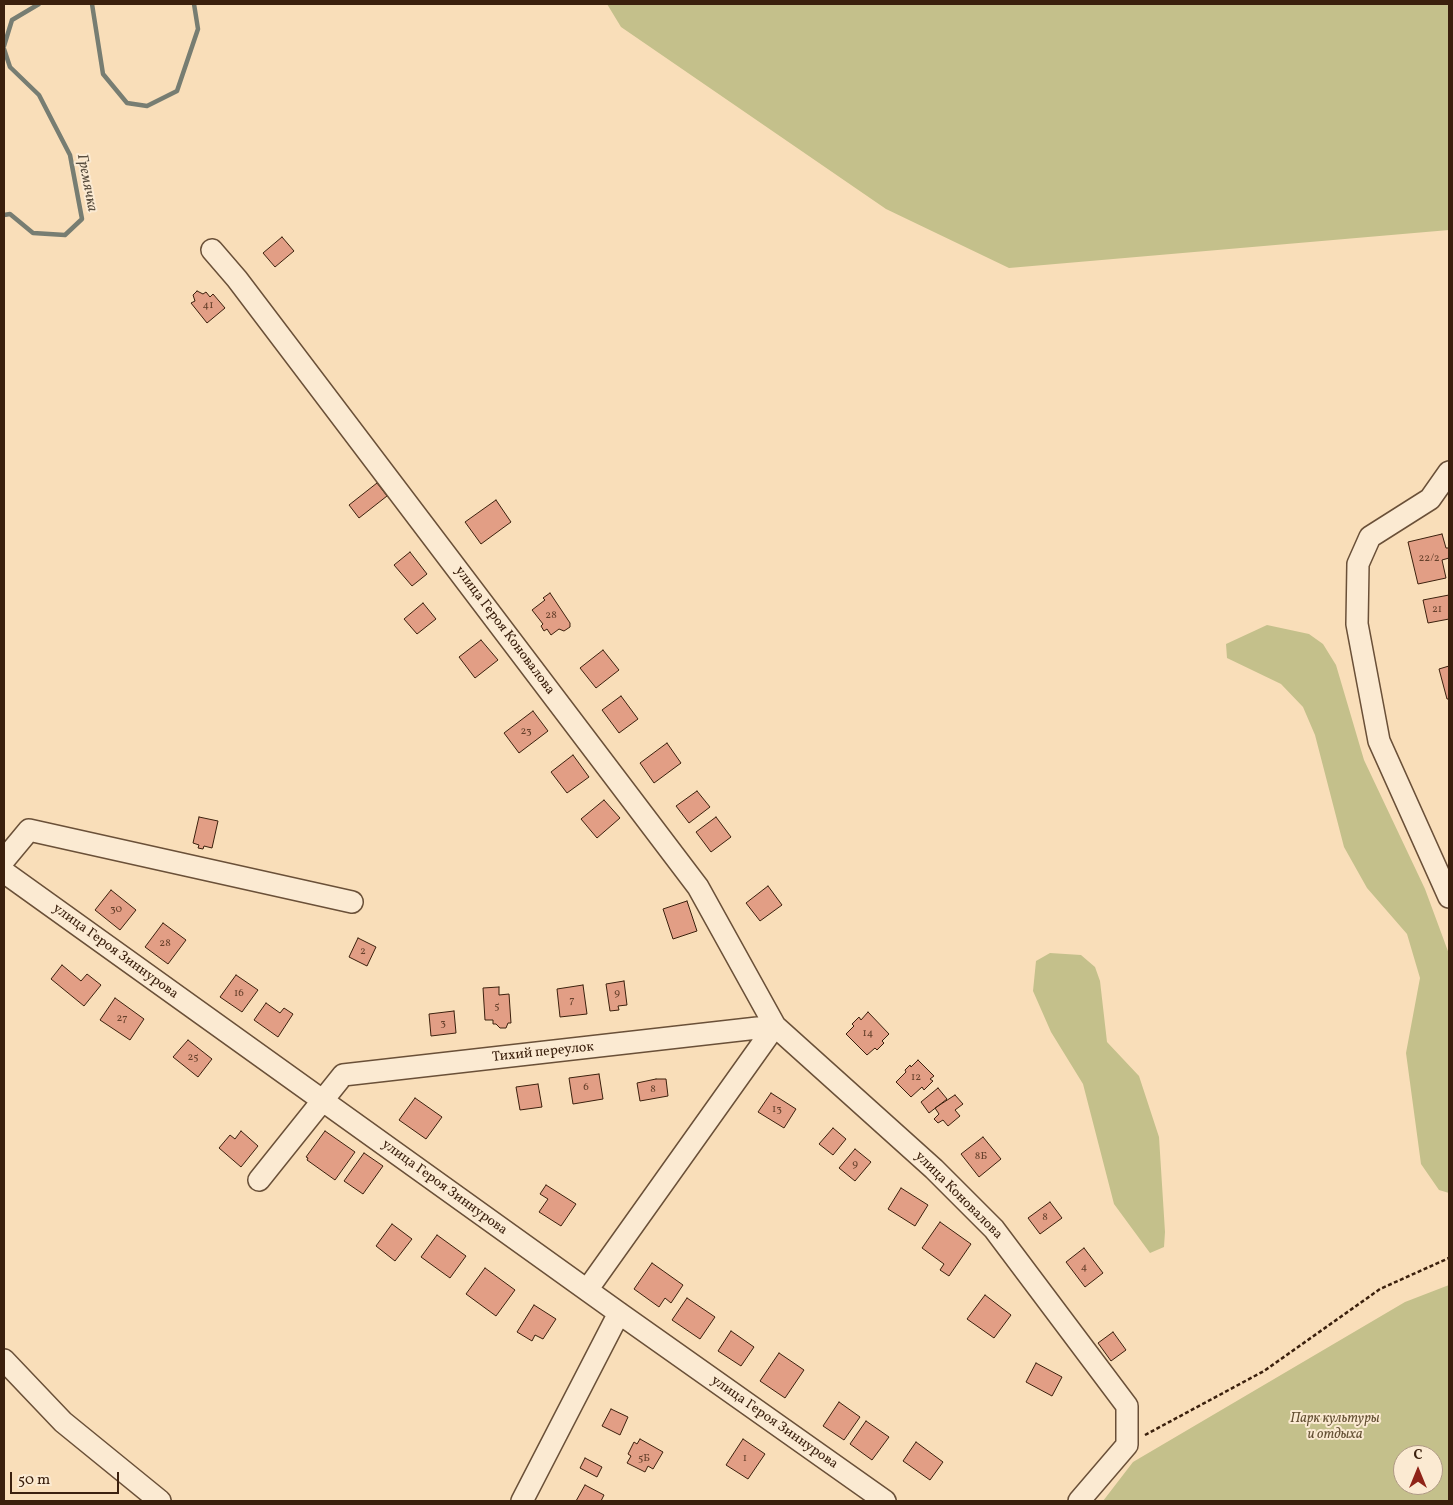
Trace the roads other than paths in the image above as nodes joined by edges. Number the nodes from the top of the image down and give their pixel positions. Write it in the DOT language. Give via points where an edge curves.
graph roads {
  1 [pos="212,250"];
  2 [pos="1449,472"];
  3 [pos="4,860"];
  4 [pos="4,872"];
  5 [pos="1449,897"];
  6 [pos="352,902"];
  7 [pos="775,1026"];
  8 [pos="322,1100"];
  9 [pos="258,1180"];
  10 [pos="587,1290"];
  11 [pos="619,1313"];
  12 [pos="4,1360"];
  13 [pos="160,1501"];
  14 [pos="522,1501"];
  15 [pos="885,1501"];
  16 [pos="1079,1501"];
  1 -- 7 [label="street, улица Героя Коновалова" via="698,887"];
  2 -- 5 [label="street" via="1430,499 1370,537 1358,564 1357,624 1379,741"];
  3 -- 6 [label="street" via="29,830"];
  4 -- 8 [label="street, улица Героя Зиннурова"];
  7 -- 8 [label="street, Тихий переулок" via="343,1075"];
  7 -- 10 [label="street"];
  7 -- 16 [label="street, улица Коновалова" via="934,1169 994,1229 1127,1406 1127,1445"];
  8 -- 9 [label="street, Тихий переулок"];
  8 -- 10 [label="street, улица Героя Зиннурова"];
  10 -- 11 [label="street, улица Героя Зиннурова"];
  11 -- 14 [label="street"];
  11 -- 15 [label="street, улица Героя Зиннурова"];
  12 -- 13 [label="street" via="63,1422"];
}
